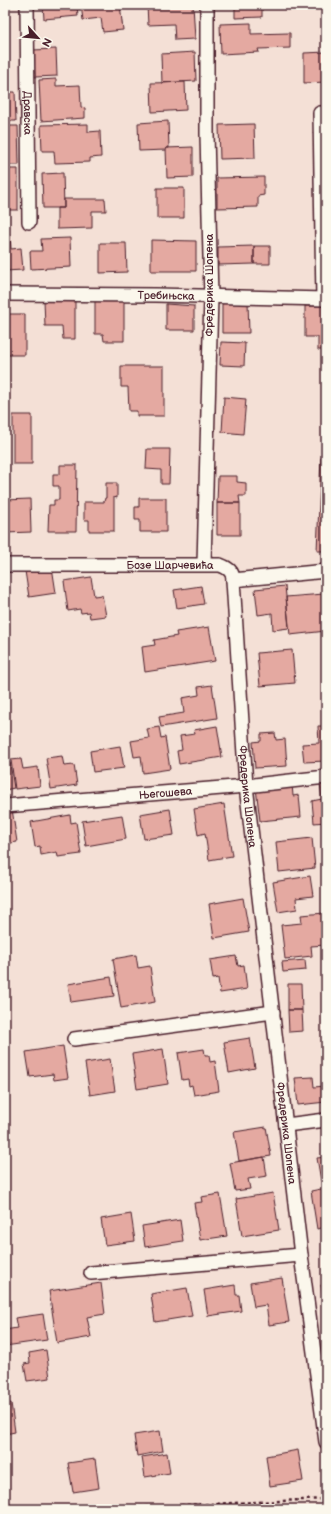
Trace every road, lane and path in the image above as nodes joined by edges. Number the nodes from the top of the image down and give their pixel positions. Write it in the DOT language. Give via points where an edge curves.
graph roads {
  1 [pos="27,5"];
  2 [pos="207,5"];
  3 [pos="326,113"];
  4 [pos="29,222"];
  5 [pos="5,294"];
  6 [pos="211,297"];
  7 [pos="325,299"];
  8 [pos="204,564"];
  9 [pos="5,565"];
  10 [pos="326,571"];
  11 [pos="233,580"];
  12 [pos="326,777"];
  13 [pos="246,786"];
  14 [pos="5,806"];
  15 [pos="273,1012"];
  16 [pos="74,1039"];
  17 [pos="326,1120"];
  18 [pos="286,1125"];
  19 [pos="301,1255"];
  20 [pos="91,1273"];
  21 [pos="326,1442"];
  22 [pos="326,1499"];
  23 [pos="97,1509"];
  1 -- 4 [label="street, Дравска"];
  2 -- 6 [label="street, Фредерика Шопена"];
  3 -- 7 [label="street" via="320,113"];
  5 -- 6 [label="street, Требињска"];
  6 -- 7 [label="street, Требињска"];
  6 -- 8 [label="street, Фредерика Шопена"];
  8 -- 9 [label="street, Бозе Шарчевића"];
  8 -- 11 [label="street, Бозе Шарчевића" via="228,568"];
  10 -- 11 [label="street"];
  11 -- 13 [label="street, Фредерика Шопена"];
  12 -- 13 [label="street, Његошева"];
  13 -- 14 [label="street, Његошева"];
  13 -- 15 [label="street, Фредерика Шопена"];
  15 -- 16 [label="street"];
  15 -- 18 [label="street, Фредерика Шопена"];
  17 -- 18 [label="street"];
  18 -- 19 [label="street, Фредерика Шопена"];
  19 -- 20 [label="street"];
  19 -- 21 [label="street, Фредерика Шопена"];
  22 -- 23 [label="path"];
}
